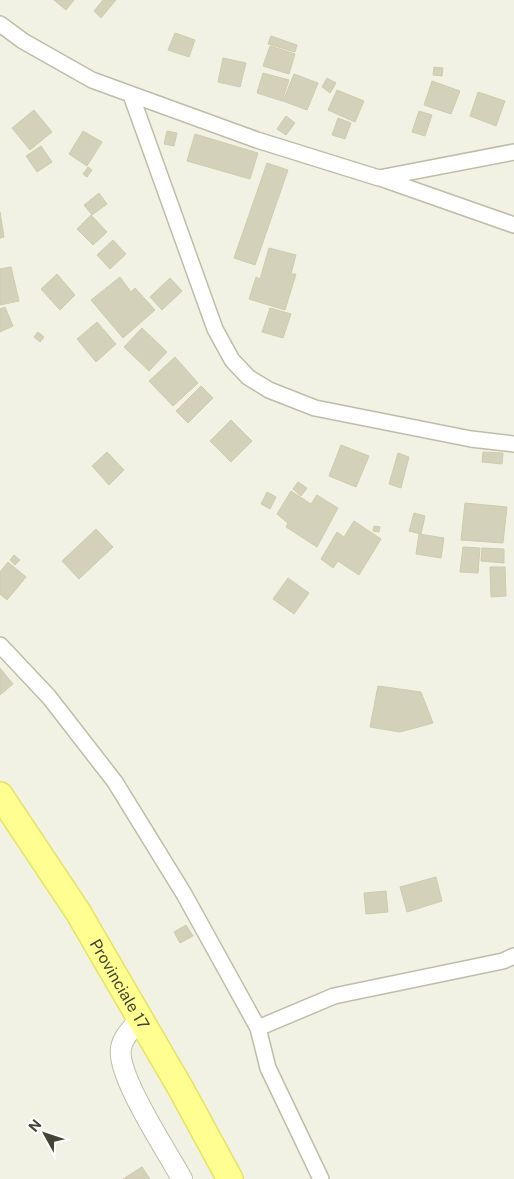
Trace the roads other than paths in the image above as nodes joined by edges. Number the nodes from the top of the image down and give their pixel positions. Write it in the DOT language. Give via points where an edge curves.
graph roads {
  1 [pos="0,24"];
  2 [pos="131,95"];
  3 [pos="514,152"];
  4 [pos="379,178"];
  5 [pos="514,225"];
  6 [pos="514,444"];
  7 [pos="0,645"];
  8 [pos="0,795"];
  9 [pos="514,956"];
  10 [pos="140,1019"];
  11 [pos="258,1028"];
  12 [pos="182,1179"];
  13 [pos="230,1179"];
  14 [pos="322,1179"];
  1 -- 2 [label="street" via="23,41 92,80"];
  2 -- 4 [label="street" via="257,140"];
  2 -- 6 [label="street" via="215,329 232,360 248,377 269,390 315,408 471,439"];
  3 -- 4 [label="street"];
  4 -- 5 [label="street"];
  7 -- 11 [label="street" via="50,698 115,782 184,894"];
  8 -- 10 [label="main road, Provinciale 17" via="78,912"];
  9 -- 11 [label="street" via="334,996"];
  10 -- 12 [label="street" via="123,1040 121,1062 131,1090"];
  10 -- 13 [label="main road, Provinciale 17"];
  11 -- 14 [label="street" via="268,1068"];
}
